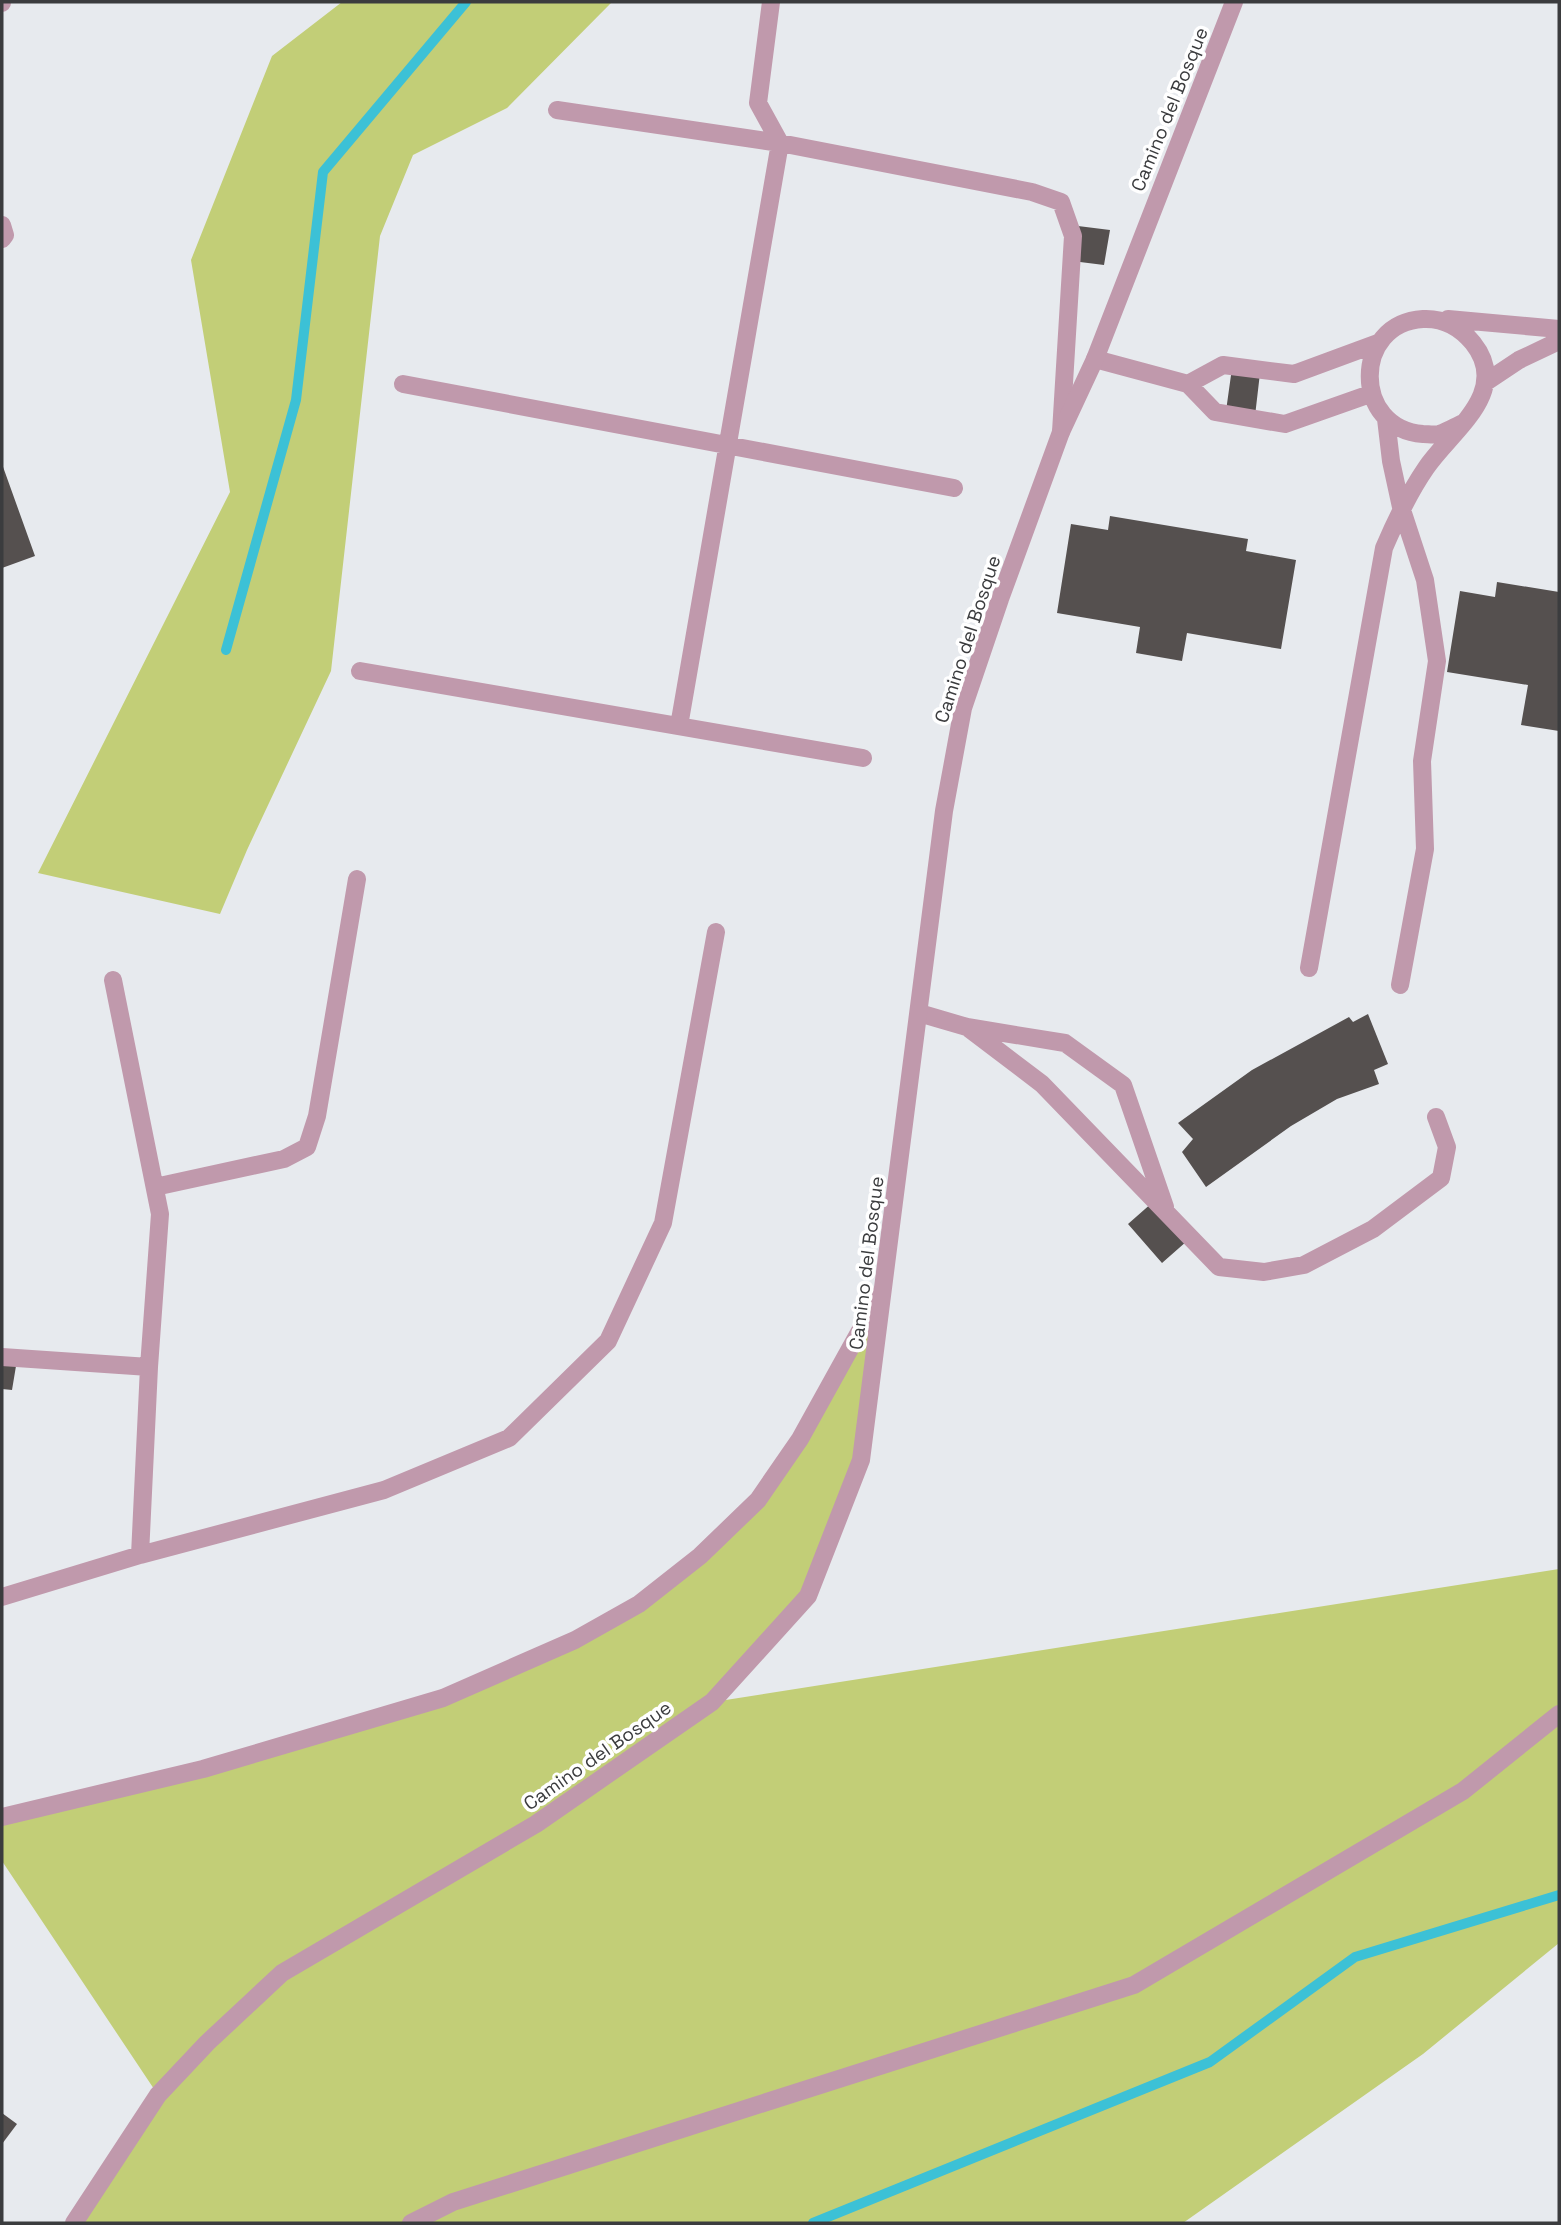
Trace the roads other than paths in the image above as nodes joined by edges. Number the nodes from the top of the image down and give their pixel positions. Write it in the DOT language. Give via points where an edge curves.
graph roads {
  1 [pos="771,2"];
  2 [pos="1234,2"];
  3 [pos="557,110"];
  4 [pos="780,143"];
  5 [pos="2,225"];
  6 [pos="2,239"];
  7 [pos="1435,318"];
  8 [pos="1559,329"];
  9 [pos="1559,341"];
  10 [pos="1378,343"];
  11 [pos="1095,359"];
  12 [pos="1486,382"];
  13 [pos="403,384"];
  14 [pos="1188,384"];
  15 [pos="1370,394"];
  16 [pos="1386,419"];
  17 [pos="1463,423"];
  18 [pos="1061,432"];
  19 [pos="728,445"];
  20 [pos="954,488"];
  21 [pos="1401,507"];
  22 [pos="360,671"];
  23 [pos="679,726"];
  24 [pos="863,758"];
  25 [pos="357,878"];
  26 [pos="716,932"];
  27 [pos="1309,968"];
  28 [pos="113,980"];
  29 [pos="1400,985"];
  30 [pos="919,1013"];
  31 [pos="967,1027"];
  32 [pos="1436,1117"];
  33 [pos="155,1187"];
  34 [pos="1167,1212"];
  35 [pos="884,1287"];
  36 [pos="2,1357"];
  37 [pos="149,1367"];
  38 [pos="139,1555"];
  39 [pos="2,1597"];
  40 [pos="1559,1714"];
  41 [pos="2,1817"];
  42 [pos="74,2223"];
  43 [pos="411,2223"];
  1 -- 4 [label="street" via="758,103"];
  2 -- 11 [label="street, Camino del Bosque"];
  3 -- 4 [label="street"];
  4 -- 18 [label="street" via="1032,191 1061,202 1073,236"];
  4 -- 19 [label="street"];
  5 -- 6 [label="street"];
  7 -- 8 [label="street"];
  7 -- 10 [label="street" via="1414,319 1394,328"];
  7 -- 12 [label="street" via="1463,330 1475,345"];
  9 -- 12 [label="street"];
  10 -- 14 [label="street" via="1294,374 1223,365"];
  10 -- 15 [label="street" via="1368,367"];
  11 -- 14 [label="street"];
  11 -- 18 [label="street, Camino del Bosque"];
  12 -- 17 [label="street" via="1478,405"];
  13 -- 19 [label="street"];
  14 -- 15 [label="street" via="1215,412 1285,424"];
  15 -- 16 [label="street"];
  16 -- 17 [label="street" via="1410,433 1438,434"];
  16 -- 21 [label="street"];
  17 -- 21 [label="street"];
  18 -- 30 [label="street, Camino del Bosque" via="963,708 944,811"];
  19 -- 20 [label="street"];
  19 -- 23 [label="street"];
  21 -- 27 [label="street" via="1384,548"];
  21 -- 29 [label="street" via="1425,580 1437,661 1422,761 1425,849"];
  22 -- 23 [label="street"];
  23 -- 24 [label="street"];
  25 -- 33 [label="street" via="317,1116 307,1147 284,1159"];
  26 -- 38 [label="street" via="663,1223 608,1341 509,1438 384,1490"];
  28 -- 33 [label="street"];
  30 -- 31 [label="street"];
  30 -- 35 [label="street, Camino del Bosque"];
  31 -- 34 [label="street" via="1042,1084"];
  31 -- 34 [label="street" via="1065,1043 1123,1085"];
  32 -- 34 [label="street" via="1447,1147 1441,1178 1373,1229 1304,1265 1264,1272 1219,1267"];
  33 -- 37 [label="street" via="160,1214"];
  35 -- 41 [label="street" via="800,1439 758,1500 700,1556 639,1604 575,1640 443,1698 203,1769"];
  35 -- 42 [label="street, Camino del Bosque" via="861,1460 808,1596 712,1702 536,1824 282,1973 158,2095"];
  36 -- 37 [label="street"];
  37 -- 38 [label="street"];
  38 -- 39 [label="street"];
  40 -- 43 [label="street" via="1463,1791 1134,1984 453,2202"];
}
